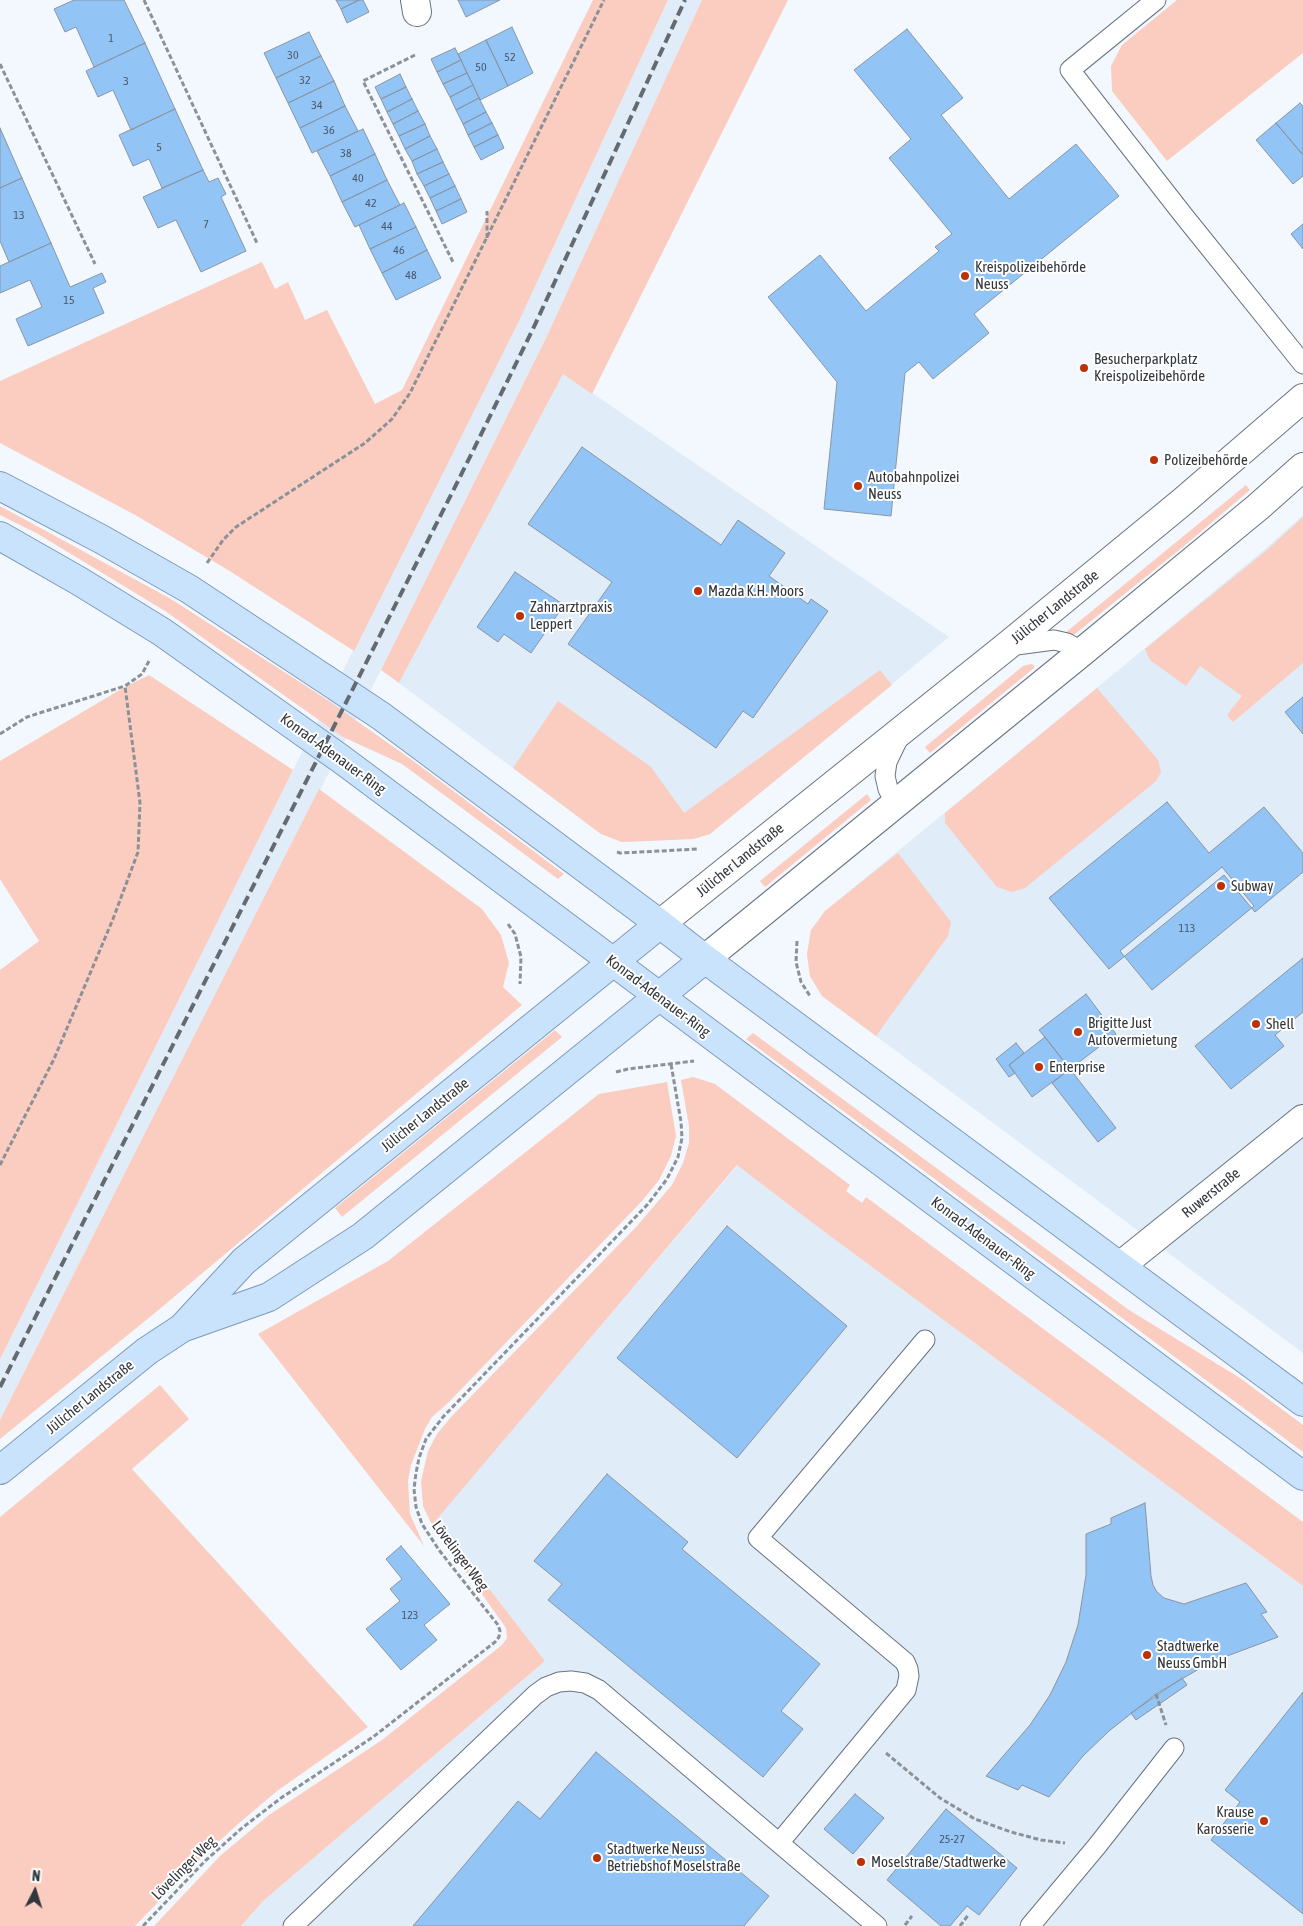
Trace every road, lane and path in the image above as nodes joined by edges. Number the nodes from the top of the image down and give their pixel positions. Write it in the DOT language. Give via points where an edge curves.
graph roads {
  1 [pos="144,0"];
  2 [pos="604,0"];
  3 [pos="1156,0"];
  4 [pos="415,55"];
  5 [pos="0,64"];
  6 [pos="487,210"];
  7 [pos="487,239"];
  8 [pos="257,243"];
  9 [pos="453,262"];
  10 [pos="95,264"];
  11 [pos="1303,364"];
  12 [pos="1303,398"];
  13 [pos="1303,467"];
  14 [pos="0,486"];
  15 [pos="0,536"];
  16 [pos="189,589"];
  17 [pos="162,632"];
  18 [pos="1007,646"];
  19 [pos="1082,652"];
  20 [pos="125,686"];
  21 [pos="903,730"];
  22 [pos="0,734"];
  23 [pos="896,804"];
  24 [pos="660,924"];
  25 [pos="797,941"];
  26 [pos="705,959"];
  27 [pos="613,962"];
  28 [pos="801,982"];
  29 [pos="659,997"];
  30 [pos="671,1064"];
  31 [pos="1303,1119"];
  32 [pos="0,1166"];
  33 [pos="1120,1266"];
  34 [pos="182,1328"];
  35 [pos="926,1340"];
  36 [pos="1303,1402"];
  37 [pos="0,1470"];
  38 [pos="1303,1476"];
  39 [pos="867,1737"];
  40 [pos="1174,1748"];
  41 [pos="779,1843"];
  42 [pos="1097,1846"];
  43 [pos="969,1914"];
  44 [pos="912,1916"];
  45 [pos="143,1926"];
  46 [pos="293,1926"];
  47 [pos="876,1926"];
  48 [pos="904,1926"];
  49 [pos="960,1926"];
  50 [pos="1030,1926"];
  1 -- 8 [label="path"];
  2 -- 7 [label="path"];
  3 -- 11 [label="lane" via="1070,70"];
  4 -- 9 [label="path" via="363,81"];
  5 -- 10 [label="path"];
  6 -- 7 [label="path"];
  7 -- 16 [label="path" via="410,393 392,419 365,443 236,527 223,540"];
  12 -- 18 [label="main road, Jülicher Landstraße"];
  13 -- 19 [label="main road, Jülicher Landstraße"];
  14 -- 16 [label="main road"];
  15 -- 17 [label="main road, Konrad-Adenauer-Ring"];
  16 -- 24 [label="main road" via="382,716"];
  17 -- 20 [label="path" via="142,674"];
  17 -- 27 [label="main road, Konrad-Adenauer-Ring" via="341,759"];
  18 -- 19 [label="lane" via="1054,640"];
  18 -- 21 [label="main road, Jülicher Landstraße"];
  19 -- 23 [label="main road, Jülicher Landstraße"];
  20 -- 22 [label="path" via="27,717"];
  20 -- 32 [label="path" via="140,803 138,852 54,1059"];
  21 -- 23 [label="lane" via="887,762 885,776"];
  21 -- 24 [label="main road, Jülicher Landstraße"];
  23 -- 26 [label="main road, Jülicher Landstraße"];
  24 -- 26 [label="main road"];
  24 -- 27 [label="main road, Jülicher Landstraße"];
  25 -- 28 [label="path" via="796,962"];
  26 -- 29 [label="main road, Jülicher Landstraße"];
  26 -- 33 [label="main road"];
  27 -- 29 [label="main road, Konrad-Adenauer-Ring"];
  27 -- 34 [label="main road, Jülicher Landstraße" via="244,1261"];
  29 -- 34 [label="main road, Jülicher Landstraße" via="364,1236 269,1297"];
  29 -- 38 [label="main road, Konrad-Adenauer-Ring"];
  30 -- 45 [label="path, Lövelinger Weg" via="682,1138 678,1157 667,1179 648,1204 443,1417 426,1439 419,1458 414,1489 422,1524 498,1625 499,1637 373,1737 280,1798 242,1828"];
  31 -- 33 [label="main road, Ruwerstraße"];
  33 -- 36 [label="main road"];
  34 -- 37 [label="main road, Jülicher Landstraße" via="147,1351"];
  35 -- 39 [label="lane" via="758,1538 905,1662 909,1676 906,1690"];
  39 -- 41 [label="lane"];
  39 -- 42 [label="path" via="940,1798 975,1819 1041,1840"];
  40 -- 42 [label="lane"];
  41 -- 46 [label="lane" via="599,1690 585,1683 559,1682 535,1695"];
  41 -- 47 [label="lane"];
  42 -- 50 [label="lane"];
  43 -- 49 [label="path"];
  44 -- 48 [label="path"];
}
